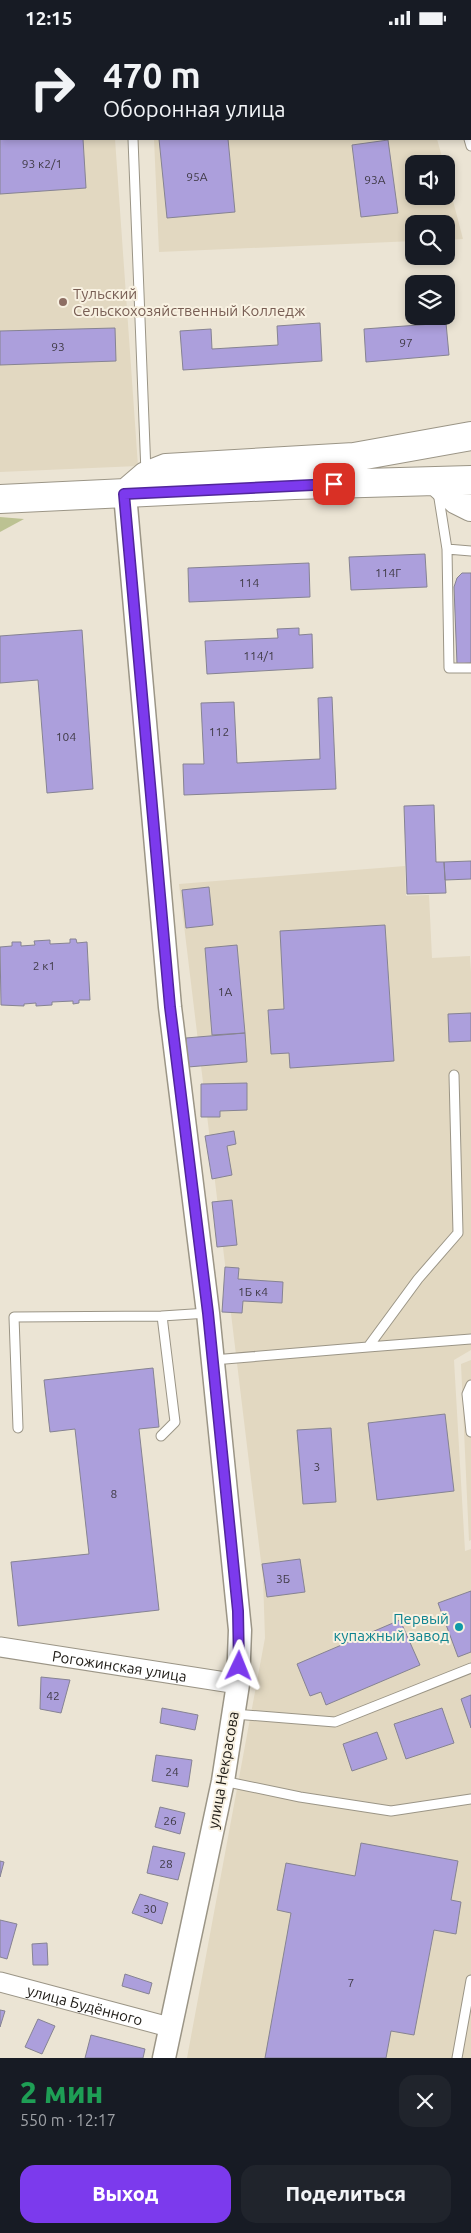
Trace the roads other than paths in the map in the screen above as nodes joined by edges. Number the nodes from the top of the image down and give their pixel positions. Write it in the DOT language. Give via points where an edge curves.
graph roads {
  1 [pos="133,140"];
  2 [pos="471,436"];
  3 [pos="354,457"];
  4 [pos="471,480"];
  5 [pos="425,482"];
  6 [pos="294,485"];
  7 [pos="139,487"];
  8 [pos="0,499"];
  9 [pos="471,507"];
  10 [pos="447,549"];
  11 [pos="471,551"];
  12 [pos="471,668"];
  13 [pos="454,1075"];
  14 [pos="208,1313"];
  15 [pos="162,1316"];
  16 [pos="471,1339"];
  17 [pos="368,1347"];
  18 [pos="213,1360"];
  19 [pos="471,1385"];
  20 [pos="18,1428"];
  21 [pos="471,1432"];
  22 [pos="161,1436"];
  23 [pos="0,1647"];
  24 [pos="471,1668"];
  25 [pos="238,1684"];
  26 [pos="234,1714"];
  27 [pos="223,1781"];
  28 [pos="471,1799"];
  29 [pos="471,1980"];
  30 [pos="0,1982"];
  31 [pos="169,2027"];
  32 [pos="164,2058"];
  33 [pos="457,2058"];
  1 -- 7 [label="lane"];
  2 -- 3 [label="main road"];
  3 -- 5 [label="main road"];
  3 -- 6 [label="main road"];
  3 -- 7 [label="main road" via="166,468"];
  4 -- 5 [label="main road"];
  5 -- 6 [label="main road"];
  5 -- 9 [label="main road"];
  5 -- 10 [label="lane"];
  6 -- 7 [label="main road"];
  7 -- 8 [label="main road"];
  7 -- 14 [label="street, улица Некрасова" via="170,1007"];
  10 -- 11 [label="lane"];
  10 -- 12 [label="lane" via="449,668"];
  13 -- 17 [label="lane" via="458,1233 418,1279"];
  14 -- 15 [label="lane"];
  14 -- 18 [label="street, улица Некрасова"];
  15 -- 20 [label="lane" via="14,1317"];
  15 -- 22 [label="lane" via="175,1422"];
  16 -- 17 [label="lane"];
  17 -- 18 [label="lane"];
  18 -- 25 [label="street, улица Некрасова" via="240,1630"];
  19 -- 21 [label="lane" via="467,1395"];
  23 -- 25 [label="street, Рогожинская улица"];
  24 -- 26 [label="lane" via="335,1722"];
  25 -- 26 [label="street, улица Некрасова"];
  26 -- 27 [label="street, улица Некрасова"];
  27 -- 28 [label="lane" via="391,1811"];
  27 -- 31 [label="street, улица Некрасова"];
  29 -- 33 [label="lane"];
  30 -- 31 [label="street, улица Будённого"];
  31 -- 32 [label="street, улица Некрасова"];
}
